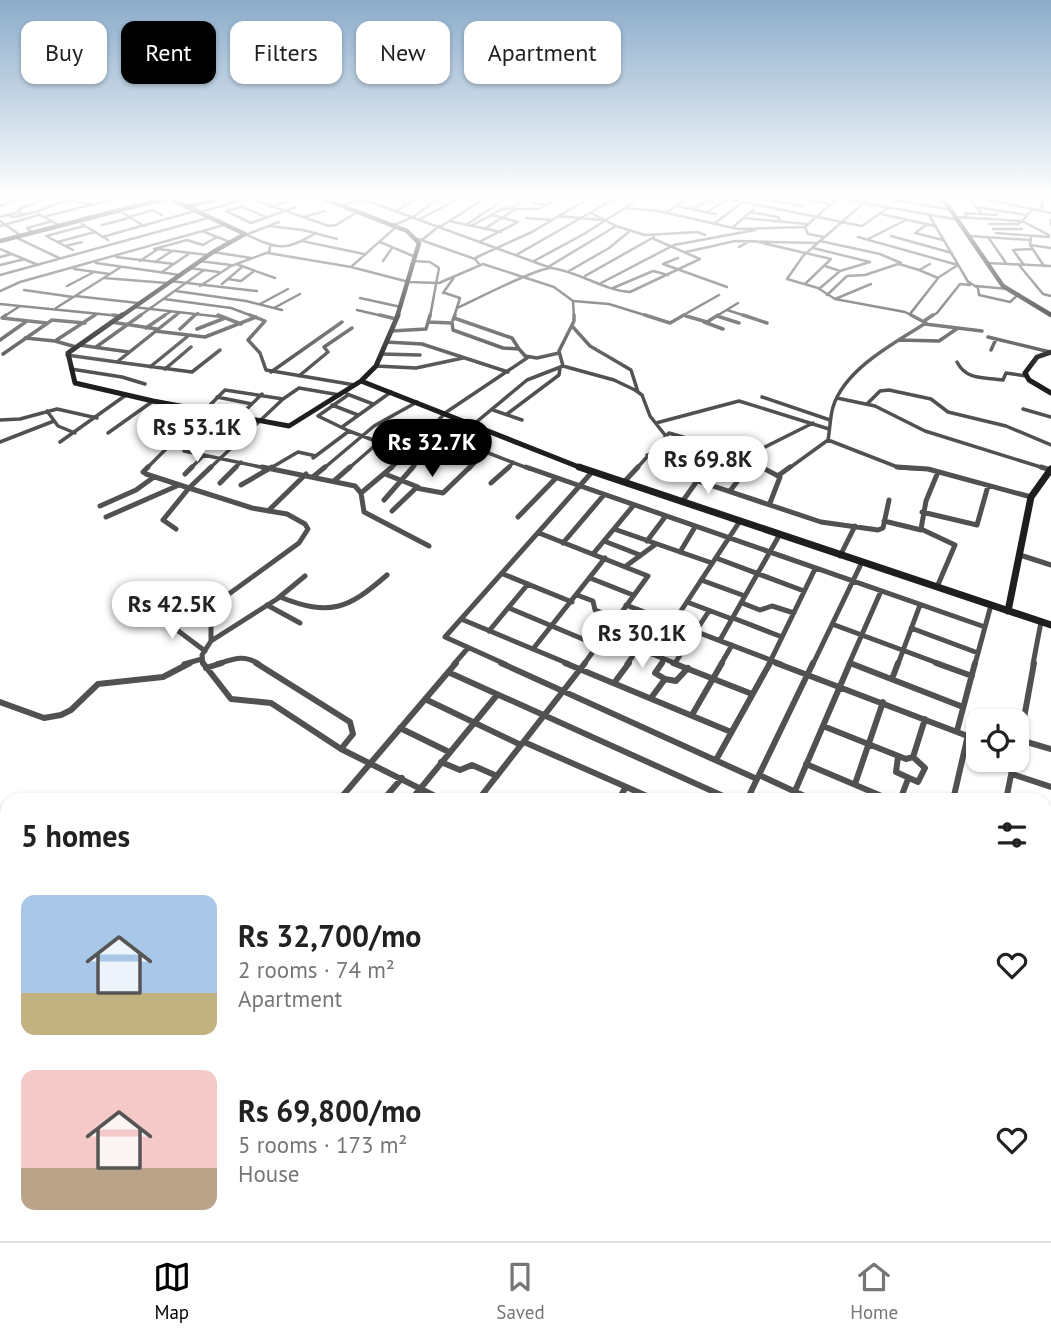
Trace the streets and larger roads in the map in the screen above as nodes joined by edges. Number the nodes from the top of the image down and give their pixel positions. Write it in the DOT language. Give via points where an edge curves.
graph roads {
  1 [pos="19,257"];
  2 [pos="65,257"];
  3 [pos="112,257"];
  4 [pos="146,257"];
  5 [pos="163,257"];
  6 [pos="184,257"];
  7 [pos="205,257"];
  8 [pos="242,257"];
  9 [pos="255,257"];
  10 [pos="291,257"];
  11 [pos="361,257"];
  12 [pos="386,257"];
  13 [pos="469,257"];
  14 [pos="479,257"];
  15 [pos="521,257"];
  16 [pos="540,257"];
  17 [pos="565,257"];
  18 [pos="592,257"];
  19 [pos="619,257"];
  20 [pos="650,257"];
  21 [pos="696,257"];
  22 [pos="804,257"];
  23 [pos="823,257"];
  24 [pos="849,257"];
  25 [pos="883,257"];
  26 [pos="888,257"];
  27 [pos="930,257"];
  28 [pos="954,257"];
  29 [pos="984,257"];
  30 [pos="1001,257"];
  31 [pos="1017,257"];
  32 [pos="1038,257"];
  33 [pos="61,258"];
  34 [pos="251,258"];
  35 [pos="413,258"];
  36 [pos="678,258"];
  37 [pos="24,259"];
  38 [pos="475,259"];
  39 [pos="142,260"];
  40 [pos="199,261"];
  41 [pos="383,261"];
  42 [pos="533,261"];
  43 [pos="93,262"];
  44 [pos="155,262"];
  45 [pos="870,262"];
  46 [pos="988,263"];
  47 [pos="174,264"];
  48 [pos="479,264"];
  49 [pos="899,264"];
  50 [pos="930,264"];
  51 [pos="1006,264"];
  52 [pos="0,265"];
  53 [pos="38,265"];
  54 [pos="234,265"];
  55 [pos="958,265"];
  56 [pos="1021,265"];
  57 [pos="825,266"];
  58 [pos="1044,266"];
  59 [pos="1051,266"];
  60 [pos="121,267"];
  61 [pos="243,267"];
  62 [pos="351,267"];
  63 [pos="548,267"];
  64 [pos="855,267"];
  65 [pos="131,268"];
  66 [pos="189,268"];
  67 [pos="71,269"];
  68 [pos="204,270"];
  69 [pos="679,270"];
  70 [pos="919,270"];
  71 [pos="254,271"];
  72 [pos="568,271"];
  73 [pos="841,271"];
  74 [pos="94,272"];
  75 [pos="162,272"];
  76 [pos="219,272"];
  77 [pos="110,274"];
  78 [pos="867,274"];
  79 [pos="0,275"];
  80 [pos="180,275"];
  81 [pos="266,275"];
  82 [pos="668,275"];
  83 [pos="455,276"];
  84 [pos="522,276"];
  85 [pos="585,276"];
  86 [pos="104,278"];
  87 [pos="275,278"];
  88 [pos="938,278"];
  89 [pos="228,279"];
  90 [pos="831,279"];
  91 [pos="168,282"];
  92 [pos="258,282"];
  93 [pos="409,282"];
  94 [pos="841,282"];
  95 [pos="186,283"];
  96 [pos="439,283"];
  97 [pos="601,283"];
  98 [pos="222,284"];
  99 [pos="805,284"];
  100 [pos="871,284"];
  101 [pos="971,284"];
  102 [pos="67,286"];
  103 [pos="200,286"];
  104 [pos="727,287"];
  105 [pos="612,288"];
  106 [pos="288,289"];
  107 [pos="819,289"];
  108 [pos="1008,289"];
  109 [pos="1,290"];
  110 [pos="24,290"];
  111 [pos="176,291"];
  112 [pos="257,291"];
  113 [pos="445,293"];
  114 [pos="300,294"];
  115 [pos="437,294"];
  116 [pos="1019,294"];
  117 [pos="209,295"];
  118 [pos="719,295"];
  119 [pos="827,295"];
  120 [pos="1051,296"];
  121 [pos="74,297"];
  122 [pos="360,298"];
  123 [pos="164,299"];
  124 [pos="835,299"];
  125 [pos="573,301"];
  126 [pos="197,303"];
  127 [pos="738,303"];
  128 [pos="0,304"];
  129 [pos="260,304"];
  130 [pos="135,305"];
  131 [pos="20,306"];
  132 [pos="401,307"];
  133 [pos="274,308"];
  134 [pos="457,308"];
  135 [pos="54,309"];
  136 [pos="150,309"];
  137 [pos="282,310"];
  138 [pos="357,310"];
  139 [pos="727,310"];
  140 [pos="170,312"];
  141 [pos="186,312"];
  142 [pos="98,313"];
  143 [pos="179,313"];
  144 [pos="198,313"];
  145 [pos="910,314"];
  146 [pos="1051,315"];
  147 [pos="120,316"];
  148 [pos="686,316"];
  149 [pos="717,316"];
  150 [pos="256,317"];
  151 [pos="226,318"];
  152 [pos="1,319"];
  153 [pos="396,319"];
  154 [pos="453,320"];
  155 [pos="27,321"];
  156 [pos="111,322"];
  157 [pos="342,322"];
  158 [pos="428,322"];
  159 [pos="704,322"];
  160 [pos="925,322"];
  161 [pos="47,323"];
  162 [pos="85,323"];
  163 [pos="767,323"];
  164 [pos="241,324"];
  165 [pos="739,324"];
  166 [pos="128,325"];
  167 [pos="572,326"];
  168 [pos="146,328"];
  169 [pos="352,328"];
  170 [pos="958,328"];
  171 [pos="180,329"];
  172 [pos="197,329"];
  173 [pos="723,329"];
  174 [pos="156,330"];
  175 [pos="391,331"];
  176 [pos="982,331"];
  177 [pos="188,336"];
  178 [pos="988,337"];
  179 [pos="25,338"];
  180 [pos="996,339"];
  181 [pos="0,340"];
  182 [pos="899,340"];
  183 [pos="55,341"];
  184 [pos="386,342"];
  185 [pos="78,346"];
  186 [pos="96,347"];
  187 [pos="191,347"];
  188 [pos="519,349"];
  189 [pos="220,350"];
  190 [pos="991,350"];
  191 [pos="129,352"];
  192 [pos="1051,352"];
  193 [pos="559,353"];
  194 [pos="1,354"];
  195 [pos="381,354"];
  196 [pos="67,355"];
  197 [pos="420,355"];
  198 [pos="525,356"];
  199 [pos="464,358"];
  200 [pos="117,362"];
  201 [pos="957,362"];
  202 [pos="376,366"];
  203 [pos="150,367"];
  204 [pos="561,367"];
  205 [pos="71,369"];
  206 [pos="165,369"];
  207 [pos="271,372"];
  208 [pos="508,372"];
  209 [pos="299,376"];
  210 [pos="1026,376"];
  211 [pos="358,383"];
  212 [pos="145,384"];
  213 [pos="391,392"];
  214 [pos="638,392"];
  215 [pos="1050,392"];
  216 [pos="262,394"];
  217 [pos="343,394"];
  218 [pos="126,395"];
  219 [pos="217,397"];
  220 [pos="762,397"];
  221 [pos="837,398"];
  222 [pos="283,399"];
  223 [pos="153,401"];
  224 [pos="417,402"];
  225 [pos="252,404"];
  226 [pos="373,404"];
  227 [pos="867,404"];
  228 [pos="332,405"];
  229 [pos="1023,409"];
  230 [pos="494,410"];
  231 [pos="47,411"];
  232 [pos="204,411"];
  233 [pos="445,413"];
  234 [pos="507,414"];
  235 [pos="358,415"];
  236 [pos="239,417"];
  237 [pos="1051,417"];
  238 [pos="97,418"];
  239 [pos="0,420"];
  240 [pos="522,420"];
  241 [pos="830,420"];
  242 [pos="54,421"];
  243 [pos="260,421"];
  244 [pos="190,423"];
  245 [pos="656,423"];
  246 [pos="813,423"];
  247 [pos="474,424"];
  248 [pos="210,427"];
  249 [pos="342,427"];
  250 [pos="829,429"];
  251 [pos="225,430"];
  252 [pos="349,431"];
  253 [pos="75,433"];
  254 [pos="108,433"];
  255 [pos="362,435"];
  256 [pos="665,435"];
  257 [pos="828,440"];
  258 [pos="379,441"];
  259 [pos="0,442"];
  260 [pos="60,442"];
  261 [pos="235,445"];
  262 [pos="1051,445"];
  263 [pos="478,449"];
  264 [pos="410,452"];
  265 [pos="486,452"];
  266 [pos="204,455"];
  267 [pos="647,455"];
  268 [pos="314,457"];
  269 [pos="221,458"];
  270 [pos="513,461"];
  271 [pos="752,461"];
  272 [pos="241,462"];
  273 [pos="269,467"];
  274 [pos="1051,470"];
  275 [pos="592,472"];
  276 [pos="938,472"];
  277 [pos="704,473"];
  278 [pos="185,474"];
  279 [pos="306,474"];
  280 [pos="385,474"];
  281 [pos="779,475"];
  282 [pos="314,476"];
  283 [pos="154,477"];
  284 [pos="556,478"];
  285 [pos="403,480"];
  286 [pos="334,481"];
  287 [pos="698,481"];
  288 [pos="624,482"];
  289 [pos="220,483"];
  290 [pos="491,483"];
  291 [pos="179,485"];
  292 [pos="241,485"];
  293 [pos="578,486"];
  294 [pos="988,486"];
  295 [pos="190,488"];
  296 [pos="420,488"];
  297 [pos="730,491"];
  298 [pos="361,493"];
  299 [pos="603,496"];
  300 [pos="1031,497"];
  301 [pos="384,500"];
  302 [pos="889,500"];
  303 [pos="682,502"];
  304 [pos="770,503"];
  305 [pos="100,506"];
  306 [pos="633,506"];
  307 [pos="268,511"];
  308 [pos="392,511"];
  309 [pos="922,512"];
  310 [pos="106,517"];
  311 [pos="518,517"];
  312 [pos="665,517"];
  313 [pos="740,521"];
  314 [pos="884,521"];
  315 [pos="855,526"];
  316 [pos="695,527"];
  317 [pos="176,529"];
  318 [pos="614,529"];
  319 [pos="922,530"];
  320 [pos="538,533"];
  321 [pos="779,534"];
  322 [pos="728,539"];
  323 [pos="604,541"];
  324 [pos="647,541"];
  325 [pos="563,543"];
  326 [pos="656,544"];
  327 [pos="429,546"];
  328 [pos="680,552"];
  329 [pos="593,554"];
  330 [pos="770,554"];
  331 [pos="640,555"];
  332 [pos="1020,555"];
  333 [pos="840,556"];
  334 [pos="605,558"];
  335 [pos="714,561"];
  336 [pos="862,562"];
  337 [pos="626,565"];
  338 [pos="1051,565"];
  339 [pos="815,569"];
  340 [pos="503,574"];
  341 [pos="759,574"];
  342 [pos="387,575"];
  343 [pos="305,576"];
  344 [pos="590,578"];
  345 [pos="701,580"];
  346 [pos="852,581"];
  347 [pos="528,584"];
  348 [pos="937,587"];
  349 [pos="804,591"];
  350 [pos="881,591"];
  351 [pos="577,595"];
  352 [pos="633,595"];
  353 [pos="746,596"];
  354 [pos="280,597"];
  355 [pos="572,602"];
  356 [pos="687,602"];
  357 [pos="741,603"];
  358 [pos="267,605"];
  359 [pos="626,605"];
  360 [pos="920,605"];
  361 [pos="991,605"];
  362 [pos="509,608"];
  363 [pos="709,611"];
  364 [pos="1008,611"];
  365 [pos="153,612"];
  366 [pos="794,613"];
  367 [pos="617,618"];
  368 [pos="660,618"];
  369 [pos="732,619"];
  370 [pos="461,620"];
  371 [pos="1041,622"];
  372 [pos="300,623"];
  373 [pos="673,623"];
  374 [pos="832,624"];
  375 [pos="1051,625"];
  376 [pos="552,626"];
  377 [pos="985,627"];
  378 [pos="911,628"];
  379 [pos="489,631"];
  380 [pos="696,631"];
  381 [pos="604,635"];
  382 [pos="861,636"];
  383 [pos="782,637"];
  384 [pos="720,640"];
  385 [pos="211,641"];
  386 [pos="597,645"];
  387 [pos="732,645"];
  388 [pos="468,648"];
  389 [pos="533,649"];
  390 [pos="639,649"];
  391 [pos="205,651"];
  392 [pos="903,651"];
  393 [pos="978,653"];
  394 [pos="202,659"];
  395 [pos="664,659"];
  396 [pos="771,660"];
  397 [pos="675,663"];
  398 [pos="849,663"];
  399 [pos="206,668"];
  400 [pos="580,668"];
  401 [pos="688,668"];
  402 [pos="448,672"];
  403 [pos="808,674"];
  404 [pos="972,676"];
  405 [pos="712,678"];
  406 [pos="665,680"];
  407 [pos="892,680"];
  408 [pos="614,683"];
  409 [pos="839,686"];
  410 [pos="564,691"];
  411 [pos="752,694"];
  412 [pos="497,695"];
  413 [pos="651,698"];
  414 [pos="425,699"];
  415 [pos="0,702"];
  416 [pos="883,702"];
  417 [pos="963,707"];
  418 [pos="1024,709"];
  419 [pos="692,715"];
  420 [pos="544,716"];
  421 [pos="925,719"];
  422 [pos="473,722"];
  423 [pos="822,726"];
  424 [pos="400,728"];
  425 [pos="957,731"];
  426 [pos="731,732"];
  427 [pos="966,735"];
  428 [pos="522,744"];
  429 [pos="869,744"];
  430 [pos="1029,744"];
  431 [pos="966,745"];
  432 [pos="341,749"];
  433 [pos="1051,749"];
  434 [pos="449,752"];
  435 [pos="898,757"];
  436 [pos="914,757"];
  437 [pos="716,760"];
  438 [pos="371,762"];
  439 [pos="441,762"];
  440 [pos="806,764"];
  441 [pos="1012,774"];
  442 [pos="497,776"];
  443 [pos="758,777"];
  444 [pos="402,778"];
  445 [pos="908,779"];
  446 [pos="855,784"];
  447 [pos="626,786"];
  448 [pos="1051,787"];
  449 [pos="420,788"];
  450 [pos="794,791"];
  451 [pos="345,793"];
  452 [pos="389,793"];
  453 [pos="416,793"];
  454 [pos="430,793"];
  455 [pos="484,793"];
  456 [pos="622,793"];
  457 [pos="641,793"];
  458 [pos="716,793"];
  459 [pos="750,793"];
  460 [pos="798,793"];
  461 [pos="875,793"];
  462 [pos="903,793"];
  463 [pos="955,793"];
  464 [pos="1008,793"];
  1 -- 37 [label="street"];
  2 -- 33 [label="street"];
  3 -- 39 [label="street"];
  3 -- 43 [label="street"];
  4 -- 39 [label="street"];
  5 -- 44 [label="street"];
  6 -- 47 [label="street"];
  7 -- 40 [label="street"];
  8 -- 34 [label="street"];
  9 -- 34 [label="street"];
  10 -- 62 [label="street"];
  11 -- 62 [label="street"];
  12 -- 41 [label="street"];
  13 -- 38 [label="street"];
  14 -- 38 [label="street"];
  15 -- 42 [label="street"];
  16 -- 42 [label="street"];
  17 -- 63 [label="street"];
  18 -- 72 [label="street"];
  19 -- 85 [label="street"];
  20 -- 97 [label="street"];
  21 -- 69 [label="street" via="700,259"];
  22 -- 99 [label="street" via="788,279"];
  23 -- 57 [label="street" via="831,259"];
  24 -- 45 [label="street"];
  25 -- 45 [label="street"];
  26 -- 49 [label="street"];
  27 -- 55 [label="street"];
  28 -- 55 [label="street"];
  29 -- 46 [label="street"];
  30 -- 51 [label="street"];
  31 -- 56 [label="street"];
  32 -- 58 [label="street"];
  33 -- 53 [label="street"];
  34 -- 54 [label="street"];
  35 -- 93 [label="street"];
  35 -- 96 [label="street" via="438,265"];
  36 -- 69 [label="street" via="663,264"];
  37 -- 52 [label="street"];
  37 -- 53 [label="street"];
  38 -- 48 [label="street"];
  39 -- 44 [label="street"];
  39 -- 65 [label="street"];
  40 -- 54 [label="street"];
  40 -- 66 [label="street"];
  42 -- 63 [label="street"];
  43 -- 60 [label="street"];
  43 -- 67 [label="street"];
  44 -- 47 [label="street"];
  45 -- 64 [label="street"];
  46 -- 51 [label="street"];
  46 -- 108 [label="street"];
  47 -- 75 [label="street"];
  48 -- 83 [label="street"];
  48 -- 84 [label="street"];
  49 -- 70 [label="street"];
  49 -- 78 [label="street"];
  50 -- 70 [label="street"];
  51 -- 56 [label="street"];
  53 -- 79 [label="street"];
  54 -- 61 [label="street"];
  54 -- 76 [label="street"];
  55 -- 88 [label="street"];
  55 -- 101 [label="street"];
  56 -- 58 [label="street"];
  56 -- 120 [label="street" via="1043,294"];
  57 -- 73 [label="street"];
  57 -- 99 [label="street"];
  58 -- 59 [label="street"];
  60 -- 65 [label="street"];
  60 -- 77 [label="street"];
  61 -- 71 [label="street"];
  61 -- 89 [label="street"];
  62 -- 93 [label="street"];
  63 -- 72 [label="street"];
  63 -- 84 [label="street"];
  64 -- 73 [label="street"];
  64 -- 78 [label="street"];
  65 -- 75 [label="street"];
  66 -- 68 [label="street"];
  66 -- 80 [label="street"];
  67 -- 74 [label="street"];
  67 -- 109 [label="street"];
  68 -- 76 [label="street"];
  68 -- 95 [label="street"];
  69 -- 82 [label="street"];
  69 -- 104 [label="street"];
  70 -- 88 [label="street"];
  71 -- 81 [label="street"];
  71 -- 89 [label="street" via="241,281"];
  72 -- 85 [label="street"];
  73 -- 90 [label="street"];
  74 -- 77 [label="street"];
  74 -- 102 [label="street"];
  75 -- 80 [label="street"];
  76 -- 103 [label="street"];
  77 -- 86 [label="street"];
  78 -- 94 [label="street" via="847,276"];
  80 -- 91 [label="street"];
  81 -- 87 [label="street"];
  81 -- 92 [label="street"];
  82 -- 105 [label="street" via="653,271"];
  82 -- 105 [label="street" via="630,292"];
  83 -- 96 [label="street"];
  83 -- 113 [label="street"];
  84 -- 125 [label="street" via="554,287"];
  84 -- 134 [label="street"];
  85 -- 97 [label="street"];
  86 -- 91 [label="street"];
  86 -- 121 [label="street"];
  88 -- 145 [label="street"];
  89 -- 98 [label="street"];
  90 -- 94 [label="street"];
  90 -- 107 [label="street"];
  91 -- 95 [label="street"];
  91 -- 130 [label="street"];
  93 -- 96 [label="street"];
  93 -- 132 [label="street"];
  94 -- 119 [label="street"];
  95 -- 103 [label="street"];
  95 -- 111 [label="street"];
  96 -- 115 [label="street"];
  97 -- 105 [label="street"];
  99 -- 107 [label="street"];
  100 -- 124 [label="street"];
  101 -- 108 [label="street"];
  101 -- 116 [label="street" via="983,298 1010,302"];
  101 -- 160 [label="street" via="960,284"];
  103 -- 112 [label="street"];
  106 -- 129 [label="street"];
  107 -- 119 [label="street"];
  108 -- 116 [label="street"];
  110 -- 121 [label="street"];
  111 -- 117 [label="street"];
  111 -- 123 [label="street"];
  113 -- 115 [label="street"];
  113 -- 134 [label="street" via="460,298"];
  114 -- 133 [label="street"];
  115 -- 158 [label="street"];
  116 -- 146 [label="street"];
  117 -- 126 [label="street"];
  117 -- 129 [label="street"];
  118 -- 148 [label="street"];
  119 -- 124 [label="street"];
  121 -- 130 [label="street"];
  121 -- 135 [label="street"];
  122 -- 132 [label="street"];
  123 -- 126 [label="street"];
  123 -- 136 [label="street"];
  124 -- 145 [label="street"];
  125 -- 148 [label="street" via="609,304 670,323"];
  125 -- 167 [label="street"];
  126 -- 141 [label="street"];
  126 -- 150 [label="street"];
  127 -- 139 [label="street"];
  128 -- 131 [label="street"];
  129 -- 133 [label="street"];
  130 -- 136 [label="street"];
  130 -- 147 [label="street"];
  131 -- 135 [label="street"];
  131 -- 152 [label="street"];
  132 -- 153 [label="street"];
  133 -- 137 [label="street"];
  134 -- 154 [label="street"];
  135 -- 142 [label="street"];
  136 -- 140 [label="street"];
  136 -- 166 [label="street"];
  138 -- 153 [label="street"];
  139 -- 149 [label="street"];
  139 -- 163 [label="street"];
  140 -- 143 [label="street"];
  140 -- 168 [label="street"];
  141 -- 143 [label="street"];
  141 -- 144 [label="street"];
  142 -- 147 [label="street"];
  142 -- 162 [label="street"];
  143 -- 174 [label="street"];
  144 -- 151 [label="street"];
  144 -- 171 [label="street"];
  145 -- 160 [label="street"];
  147 -- 156 [label="street"];
  148 -- 159 [label="street"];
  149 -- 159 [label="street"];
  149 -- 165 [label="street"];
  150 -- 164 [label="street"];
  150 -- 207 [label="street" via="265,323 249,342 260,354 262,366"];
  151 -- 164 [label="street"];
  151 -- 172 [label="street"];
  152 -- 155 [label="street"];
  153 -- 175 [label="street"];
  154 -- 158 [label="street"];
  154 -- 188 [label="street" via="512,338"];
  154 -- 188 [label="street" via="453,330"];
  155 -- 161 [label="street"];
  155 -- 181 [label="street"];
  156 -- 166 [label="street"];
  156 -- 185 [label="street"];
  157 -- 207 [label="street"];
  158 -- 175 [label="street" via="423,330"];
  159 -- 173 [label="street"];
  160 -- 170 [label="street"];
  160 -- 182 [label="street"];
  161 -- 162 [label="street" via="57,319"];
  161 -- 179 [label="street"];
  162 -- 183 [label="street"];
  164 -- 177 [label="street" via="205,337"];
  166 -- 168 [label="street"];
  166 -- 186 [label="street"];
  167 -- 193 [label="street"];
  167 -- 214 [label="street" via="590,346 631,370"];
  168 -- 174 [label="street"];
  169 -- 209 [label="street" via="324,347 328,352"];
  170 -- 176 [label="street"];
  170 -- 182 [label="street" via="931,343"];
  174 -- 177 [label="street"];
  174 -- 191 [label="street"];
  175 -- 184 [label="street"];
  177 -- 203 [label="street"];
  178 -- 180 [label="street"];
  179 -- 183 [label="street"];
  179 -- 194 [label="street"];
  180 -- 190 [label="street"];
  180 -- 192 [label="street"];
  182 -- 221 [label="street" via="867,359"];
  183 -- 185 [label="street"];
  184 -- 195 [label="street"];
  184 -- 199 [label="street" via="422,344"];
  185 -- 186 [label="street"];
  185 -- 196 [label="street"];
  186 -- 191 [label="street"];
  187 -- 206 [label="street"];
  188 -- 198 [label="street"];
  189 -- 206 [label="street" via="196,371"];
  191 -- 200 [label="street"];
  192 -- 210 [label="street" via="1037,358"];
  193 -- 198 [label="street"];
  193 -- 204 [label="street"];
  195 -- 197 [label="street"];
  195 -- 202 [label="street"];
  196 -- 200 [label="street"];
  196 -- 205 [label="street"];
  198 -- 208 [label="street" via="526,360"];
  199 -- 202 [label="street" via="416,368"];
  199 -- 208 [label="street"];
  200 -- 203 [label="street"];
  201 -- 210 [label="street" via="965,375 974,379 1003,380 1006,373"];
  202 -- 211 [label="street"];
  203 -- 206 [label="street"];
  204 -- 214 [label="street" via="614,380"];
  204 -- 230 [label="street" via="534,376 496,403"];
  204 -- 234 [label="street" via="559,375"];
  205 -- 212 [label="street"];
  205 -- 218 [label="street" via="77,385"];
  207 -- 209 [label="street"];
  208 -- 233 [label="street"];
  209 -- 211 [label="street"];
  210 -- 215 [label="street"];
  211 -- 213 [label="street"];
  211 -- 217 [label="street"];
  213 -- 224 [label="street"];
  213 -- 226 [label="street"];
  214 -- 245 [label="street"];
  216 -- 219 [label="street" via="227,389"];
  216 -- 222 [label="street"];
  216 -- 225 [label="street"];
  217 -- 222 [label="street" via="299,387"];
  217 -- 226 [label="street"];
  217 -- 228 [label="street"];
  217 -- 243 [label="street" via="293,425"];
  218 -- 223 [label="street"];
  218 -- 238 [label="street"];
  219 -- 225 [label="street"];
  219 -- 232 [label="street"];
  220 -- 241 [label="street"];
  221 -- 227 [label="street"];
  221 -- 241 [label="street"];
  222 -- 243 [label="street"];
  223 -- 232 [label="street"];
  223 -- 254 [label="street"];
  224 -- 233 [label="street"];
  224 -- 255 [label="street"];
  225 -- 236 [label="street"];
  226 -- 235 [label="street"];
  227 -- 262 [label="street" via="880,391 900,392 931,399 948,412 1018,430"];
  227 -- 274 [label="street" via="946,438"];
  228 -- 235 [label="street"];
  228 -- 249 [label="street" via="318,416"];
  229 -- 237 [label="street"];
  230 -- 234 [label="street"];
  230 -- 247 [label="street"];
  231 -- 238 [label="street" via="63,408"];
  231 -- 239 [label="street"];
  231 -- 242 [label="street"];
  232 -- 236 [label="street"];
  232 -- 244 [label="street"];
  233 -- 247 [label="street"];
  233 -- 264 [label="street"];
  234 -- 240 [label="street"];
  235 -- 249 [label="street"];
  236 -- 243 [label="street"];
  236 -- 251 [label="street"];
  238 -- 253 [label="street"];
  241 -- 250 [label="street"];
  242 -- 253 [label="street"];
  242 -- 259 [label="street"];
  243 -- 261 [label="street"];
  244 -- 248 [label="street"];
  244 -- 283 [label="street" via="144,468"];
  245 -- 246 [label="street" via="739,401"];
  245 -- 256 [label="street"];
  246 -- 250 [label="street"];
  246 -- 271 [label="street" via="768,444"];
  247 -- 275 [label="street"];
  248 -- 251 [label="street"];
  248 -- 266 [label="street" via="184,451"];
  249 -- 252 [label="street"];
  250 -- 257 [label="street"];
  251 -- 261 [label="street" via="215,442"];
  252 -- 255 [label="street"];
  252 -- 268 [label="street"];
  253 -- 260 [label="street"];
  255 -- 258 [label="street"];
  255 -- 282 [label="street"];
  256 -- 267 [label="street"];
  256 -- 277 [label="street" via="673,433 721,448"];
  257 -- 276 [label="street" via="900,468"];
  257 -- 281 [label="street"];
  258 -- 264 [label="street"];
  258 -- 286 [label="street"];
  261 -- 269 [label="street"];
  263 -- 265 [label="street"];
  264 -- 280 [label="street"];
  264 -- 285 [label="street" via="422,460"];
  265 -- 270 [label="street"];
  265 -- 296 [label="street" via="440,494"];
  266 -- 269 [label="street"];
  266 -- 278 [label="street"];
  267 -- 277 [label="street"];
  267 -- 288 [label="street"];
  268 -- 273 [label="street" via="298,452"];
  269 -- 272 [label="street"];
  269 -- 295 [label="street"];
  270 -- 284 [label="street"];
  270 -- 290 [label="street"];
  271 -- 281 [label="street"];
  271 -- 297 [label="street"];
  272 -- 273 [label="street"];
  272 -- 289 [label="street"];
  273 -- 279 [label="street"];
  273 -- 292 [label="street"];
  274 -- 300 [label="street"];
  275 -- 288 [label="street"];
  275 -- 293 [label="street"];
  276 -- 294 [label="street"];
  276 -- 309 [label="street"];
  277 -- 287 [label="street"];
  279 -- 282 [label="street"];
  279 -- 307 [label="street"];
  280 -- 285 [label="street"];
  280 -- 298 [label="street"];
  281 -- 304 [label="street"];
  282 -- 286 [label="street"];
  283 -- 291 [label="street"];
  283 -- 305 [label="street"];
  284 -- 293 [label="street"];
  284 -- 311 [label="street"];
  285 -- 296 [label="street"];
  285 -- 301 [label="street"];
  286 -- 298 [label="street" via="355,486"];
  287 -- 297 [label="street"];
  287 -- 303 [label="street"];
  288 -- 303 [label="street"];
  291 -- 295 [label="street"];
  291 -- 310 [label="street"];
  293 -- 299 [label="street"];
  293 -- 320 [label="street"];
  294 -- 300 [label="street"];
  294 -- 309 [label="street" via="976,526"];
  295 -- 307 [label="street"];
  295 -- 317 [label="street" via="163,517"];
  296 -- 308 [label="street"];
  297 -- 304 [label="street"];
  298 -- 327 [label="street" via="364,512"];
  299 -- 306 [label="street"];
  299 -- 325 [label="street"];
  300 -- 332 [label="street"];
  302 -- 314 [label="street"];
  303 -- 313 [label="street"];
  304 -- 315 [label="street" via="821,522"];
  306 -- 312 [label="street"];
  306 -- 318 [label="street"];
  307 -- 385 [label="street" via="296,518 308,529 306,535 211,607"];
  309 -- 319 [label="street"];
  312 -- 316 [label="street"];
  312 -- 324 [label="street"];
  313 -- 321 [label="street"];
  313 -- 322 [label="street"];
  314 -- 315 [label="street" via="878,530"];
  314 -- 319 [label="street"];
  315 -- 333 [label="street"];
  316 -- 322 [label="street"];
  316 -- 328 [label="street"];
  318 -- 323 [label="street"];
  318 -- 324 [label="street"];
  319 -- 348 [label="street" via="955,545"];
  320 -- 325 [label="street"];
  320 -- 340 [label="street"];
  321 -- 330 [label="street"];
  321 -- 333 [label="street"];
  322 -- 330 [label="street"];
  322 -- 335 [label="street"];
  323 -- 329 [label="street"];
  323 -- 331 [label="street"];
  324 -- 326 [label="street"];
  325 -- 329 [label="street"];
  326 -- 328 [label="street"];
  326 -- 331 [label="street"];
  328 -- 335 [label="street"];
  329 -- 334 [label="street"];
  330 -- 339 [label="street"];
  330 -- 341 [label="street"];
  331 -- 337 [label="street"];
  332 -- 338 [label="street"];
  332 -- 364 [label="street"];
  333 -- 336 [label="street"];
  334 -- 337 [label="street"];
  334 -- 344 [label="street"];
  335 -- 341 [label="street"];
  335 -- 345 [label="street"];
  336 -- 346 [label="street"];
  336 -- 348 [label="street"];
  337 -- 352 [label="street" via="647,575"];
  339 -- 346 [label="street"];
  339 -- 349 [label="street"];
  340 -- 347 [label="street"];
  340 -- 370 [label="street"];
  341 -- 349 [label="street"];
  341 -- 353 [label="street"];
  342 -- 354 [label="street" via="343,607 311,610"];
  343 -- 354 [label="street"];
  344 -- 351 [label="street"];
  344 -- 352 [label="street"];
  345 -- 353 [label="street"];
  345 -- 356 [label="street"];
  346 -- 350 [label="street"];
  346 -- 374 [label="street"];
  347 -- 355 [label="street"];
  347 -- 362 [label="street"];
  348 -- 361 [label="street"];
  349 -- 366 [label="street"];
  350 -- 360 [label="street"];
  350 -- 382 [label="street"];
  351 -- 355 [label="street"];
  351 -- 367 [label="street" via="593,601 595,610"];
  352 -- 359 [label="street"];
  353 -- 357 [label="street"];
  354 -- 358 [label="street"];
  355 -- 376 [label="street"];
  356 -- 363 [label="street"];
  356 -- 373 [label="street"];
  357 -- 366 [label="street"];
  357 -- 369 [label="street"];
  358 -- 372 [label="street"];
  358 -- 385 [label="street"];
  359 -- 367 [label="street"];
  359 -- 368 [label="street"];
  360 -- 377 [label="street"];
  360 -- 378 [label="street"];
  361 -- 364 [label="street"];
  361 -- 377 [label="street"];
  362 -- 376 [label="street"];
  362 -- 379 [label="street"];
  363 -- 369 [label="street"];
  363 -- 380 [label="street"];
  364 -- 371 [label="street"];
  365 -- 391 [label="street"];
  366 -- 383 [label="street"];
  367 -- 381 [label="street"];
  368 -- 373 [label="street"];
  368 -- 390 [label="street"];
  369 -- 383 [label="street"];
  369 -- 384 [label="street"];
  370 -- 379 [label="street"];
  370 -- 388 [label="street" via="445,637"];
  371 -- 375 [label="street"];
  371 -- 418 [label="street"];
  373 -- 380 [label="street"];
  374 -- 382 [label="street"];
  374 -- 403 [label="street"];
  376 -- 386 [label="street"];
  376 -- 389 [label="street"];
  377 -- 393 [label="street"];
  378 -- 392 [label="street"];
  378 -- 393 [label="street"];
  379 -- 389 [label="street"];
  380 -- 384 [label="street"];
  380 -- 397 [label="street"];
  381 -- 386 [label="street"];
  381 -- 390 [label="street"];
  382 -- 392 [label="street"];
  382 -- 398 [label="street"];
  383 -- 396 [label="street"];
  384 -- 387 [label="street"];
  385 -- 391 [label="street"];
  386 -- 400 [label="street"];
  387 -- 396 [label="street"];
  387 -- 405 [label="street"];
  388 -- 402 [label="street"];
  388 -- 410 [label="street"];
  389 -- 400 [label="street"];
  390 -- 395 [label="street"];
  390 -- 408 [label="street"];
  391 -- 394 [label="street"];
  392 -- 404 [label="street"];
  392 -- 407 [label="street"];
  393 -- 404 [label="street"];
  394 -- 399 [label="street"];
  394 -- 415 [label="street" via="182,664 163,677 98,684 61,715 44,718"];
  395 -- 397 [label="street"];
  395 -- 406 [label="street" via="656,673"];
  396 -- 403 [label="street"];
  396 -- 411 [label="street"];
  397 -- 401 [label="street"];
  398 -- 407 [label="street"];
  398 -- 409 [label="street"];
  399 -- 432 [label="street" via="231,699 271,704"];
  399 -- 432 [label="street" via="249,657 350,722 353,734"];
  400 -- 408 [label="street"];
  400 -- 410 [label="street"];
  401 -- 405 [label="street"];
  401 -- 406 [label="street" via="676,681"];
  402 -- 412 [label="street"];
  402 -- 414 [label="street"];
  403 -- 409 [label="street"];
  403 -- 443 [label="street"];
  404 -- 417 [label="street"];
  405 -- 411 [label="street"];
  405 -- 419 [label="street"];
  406 -- 413 [label="street"];
  407 -- 417 [label="street"];
  408 -- 413 [label="street"];
  409 -- 416 [label="street"];
  409 -- 423 [label="street"];
  410 -- 420 [label="street"];
  410 -- 437 [label="street"];
  411 -- 426 [label="street"];
  412 -- 420 [label="street"];
  412 -- 422 [label="street"];
  413 -- 419 [label="street"];
  414 -- 422 [label="street"];
  414 -- 424 [label="street"];
  416 -- 421 [label="street"];
  416 -- 429 [label="street"];
  417 -- 425 [label="street"];
  419 -- 426 [label="street"];
  420 -- 428 [label="street"];
  420 -- 458 [label="street"];
  421 -- 425 [label="street"];
  421 -- 436 [label="street"];
  422 -- 428 [label="street"];
  422 -- 434 [label="street"];
  423 -- 429 [label="street"];
  423 -- 440 [label="street"];
  424 -- 434 [label="street"];
  424 -- 438 [label="street"];
  425 -- 427 [label="street"];
  426 -- 437 [label="street"];
  428 -- 442 [label="street"];
  428 -- 447 [label="street"];
  429 -- 435 [label="street"];
  429 -- 446 [label="street"];
  430 -- 433 [label="street"];
  431 -- 463 [label="street"];
  432 -- 438 [label="street"];
  434 -- 439 [label="street"];
  435 -- 436 [label="street"];
  435 -- 445 [label="street" via="895,769"];
  436 -- 445 [label="street" via="925,768 918,782"];
  437 -- 443 [label="street"];
  438 -- 444 [label="street"];
  438 -- 451 [label="street"];
  439 -- 442 [label="street" via="460,770 472,765"];
  439 -- 449 [label="street"];
  440 -- 446 [label="street"];
  440 -- 450 [label="street"];
  441 -- 448 [label="street"];
  441 -- 464 [label="street"];
  442 -- 455 [label="street"];
  443 -- 450 [label="street"];
  443 -- 459 [label="street"];
  444 -- 449 [label="street"];
  444 -- 452 [label="street"];
  445 -- 462 [label="street"];
  446 -- 461 [label="street"];
  447 -- 456 [label="street"];
  447 -- 457 [label="street"];
  449 -- 453 [label="street"];
  449 -- 454 [label="street"];
  450 -- 460 [label="street"];
}
